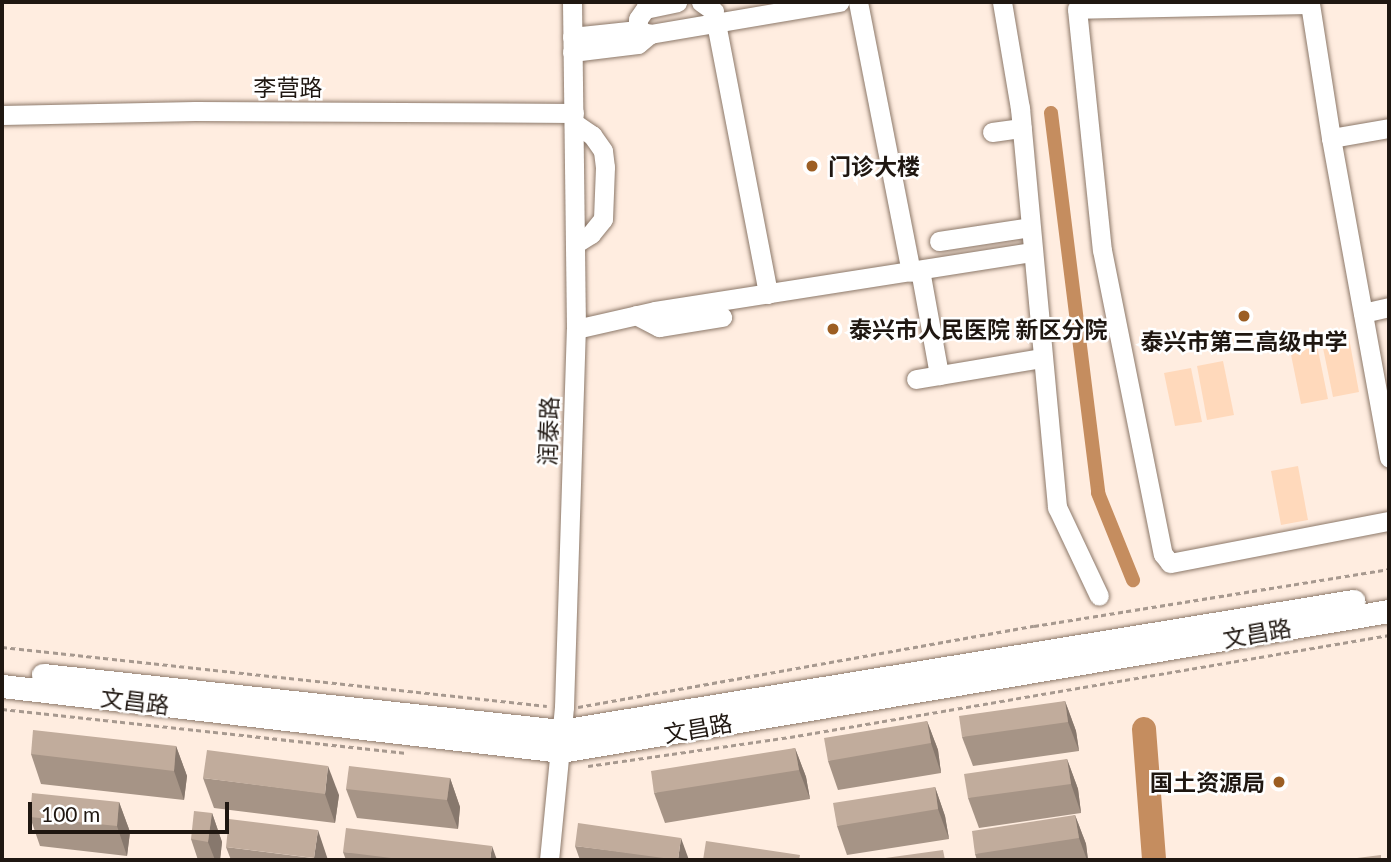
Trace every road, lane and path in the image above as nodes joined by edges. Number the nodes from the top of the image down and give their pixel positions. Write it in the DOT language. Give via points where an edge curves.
graph roads {
  1 [pos="572,2"];
  2 [pos="677,2"];
  3 [pos="839,2"];
  4 [pos="858,2"];
  5 [pos="1002,2"];
  6 [pos="711,12"];
  7 [pos="641,36"];
  8 [pos="572,44"];
  9 [pos="2,115"];
  10 [pos="574,118"];
  11 [pos="1022,128"];
  12 [pos="1389,128"];
  13 [pos="992,132"];
  14 [pos="1331,138"];
  15 [pos="1030,227"];
  16 [pos="939,241"];
  17 [pos="575,244"];
  18 [pos="1032,252"];
  19 [pos="915,271"];
  20 [pos="768,294"];
  21 [pos="1389,307"];
  22 [pos="1363,313"];
  23 [pos="636,315"];
  24 [pos="722,317"];
  25 [pos="576,329"];
  26 [pos="1042,358"];
  27 [pos="939,375"];
  28 [pos="916,379"];
  29 [pos="1389,458"];
  30 [pos="1389,521"];
  31 [pos="1389,569"];
  32 [pos="1389,595"];
  33 [pos="1099,596"];
  34 [pos="1389,611"];
  35 [pos="2,647"];
  36 [pos="2,670"];
  37 [pos="2,686"];
  38 [pos="564,707"];
  39 [pos="561,741"];
  40 [pos="549,860"];
  1 -- 8 [label="street, 润泰路"];
  2 -- 7 [label="street" via="645,9"];
  3 -- 6 [label="street"];
  4 -- 19 [label="street"];
  5 -- 11 [label="street"];
  6 -- 7 [label="street"];
  6 -- 20 [label="street"];
  7 -- 8 [label="street"];
  8 -- 10 [label="street, 润泰路"];
  9 -- 10 [label="street, 李营路" via="195,111"];
  10 -- 17 [label="street, 润泰路"];
  10 -- 17 [label="street" via="603,151 605,167 603,219 592,234"];
  11 -- 13 [label="street"];
  11 -- 15 [label="street"];
  12 -- 14 [label="street"];
  14 -- 22 [label="street"];
  14 -- 30 [label="street" via="1310,4 1077,9 1102,250 1163,554 1170,563"];
  15 -- 16 [label="street"];
  15 -- 18 [label="street"];
  17 -- 25 [label="street, 润泰路"];
  18 -- 19 [label="street"];
  18 -- 26 [label="street"];
  19 -- 20 [label="street"];
  19 -- 27 [label="street"];
  20 -- 23 [label="street"];
  21 -- 22 [label="street"];
  22 -- 29 [label="street"];
  23 -- 24 [label="street" via="659,327"];
  23 -- 25 [label="street"];
  25 -- 38 [label="street, 润泰路"];
  26 -- 27 [label="street"];
  26 -- 33 [label="street" via="1057,507"];
  27 -- 28 [label="street"];
  31 -- 38 [label="path" via="1034,626 581,708"];
  32 -- 39 [label="main road, 文昌路"];
  34 -- 39 [label="main road, 文昌路"];
  35 -- 38 [label="path"];
  36 -- 39 [label="main road, 文昌路"];
  37 -- 39 [label="main road, 文昌路"];
  38 -- 39 [label="street, 润泰路"];
  39 -- 40 [label="street, 润泰路"];
}
